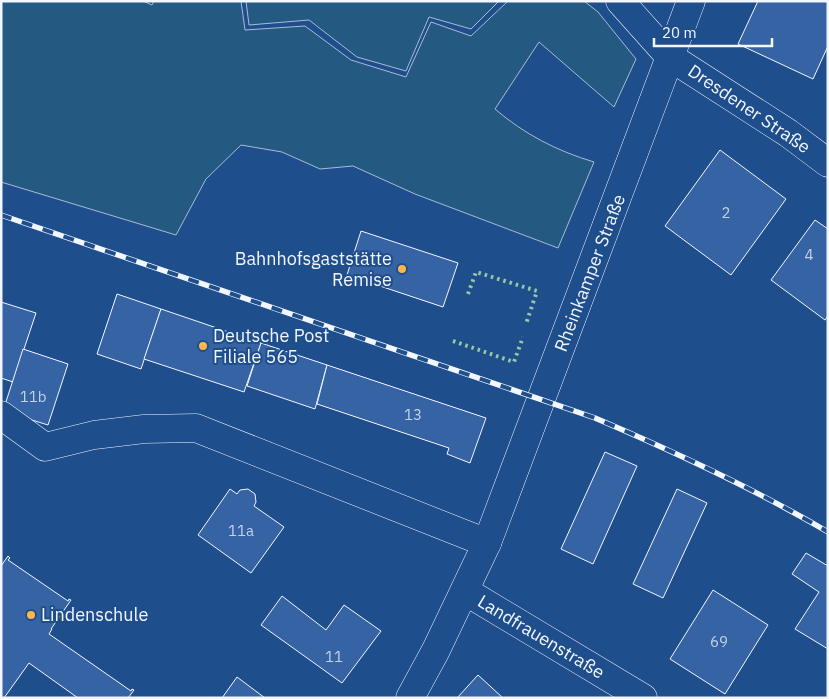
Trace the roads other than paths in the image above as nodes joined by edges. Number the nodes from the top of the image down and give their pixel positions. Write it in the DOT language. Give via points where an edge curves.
graph roads {
  1 [pos="620,1"];
  2 [pos="691,1"];
  3 [pos="670,57"];
  4 [pos="828,163"];
  5 [pos="1,415"];
  6 [pos="487,543"];
  7 [pos="465,591"];
  8 [pos="410,698"];
  9 [pos="643,698"];
  1 -- 3 [label="street, Dresdener Straße"];
  2 -- 3 [label="street, Rheinkamper Straße"];
  3 -- 4 [label="street, Dresdener Straße" via="788,133"];
  3 -- 6 [label="street, Rheinkamper Straße"];
  5 -- 6 [label="street" via="45,447 94,435 144,429 196,428"];
  6 -- 7 [label="street, Rheinkamper Straße"];
  7 -- 8 [label="street, Rheinkamper Straße"];
  7 -- 9 [label="street, Landfrauenstraße"];
}
